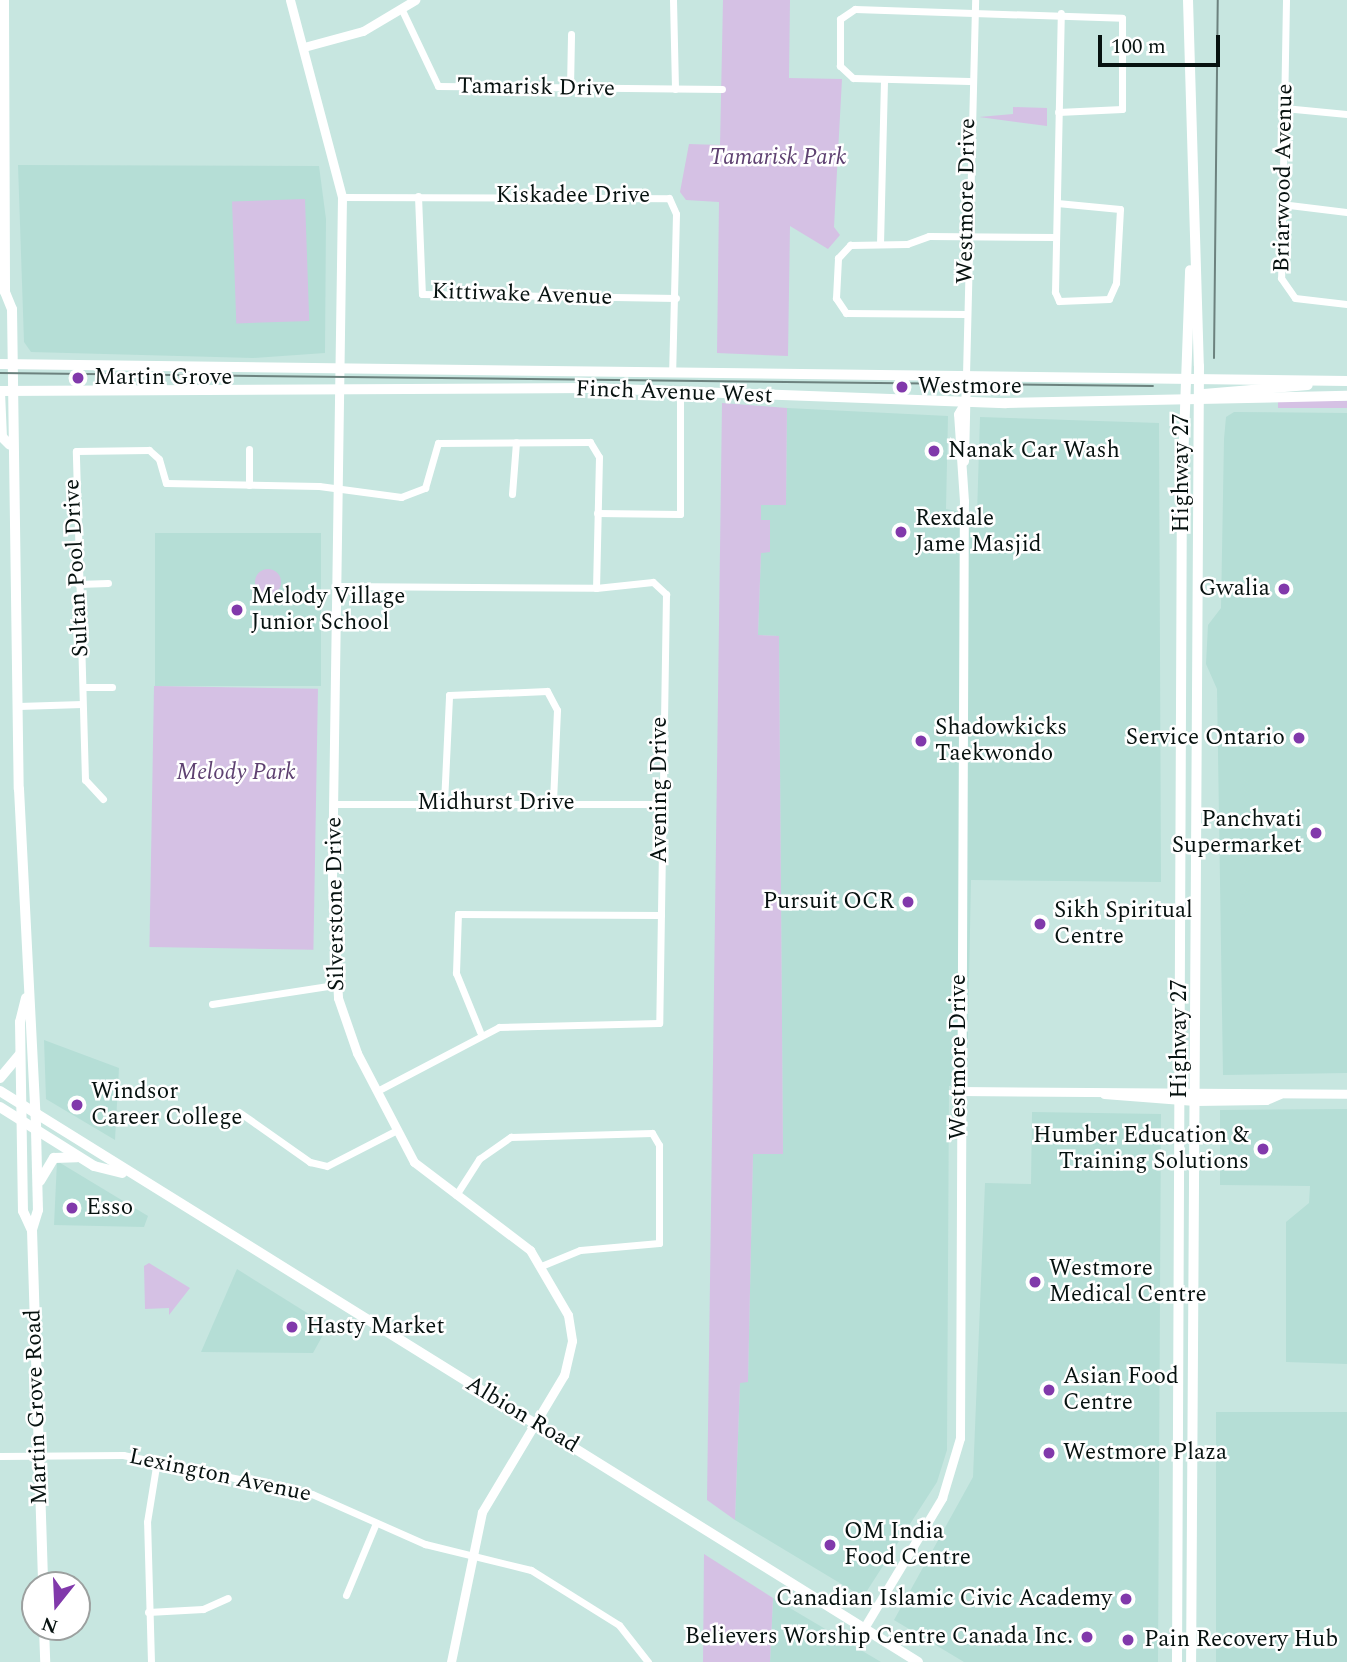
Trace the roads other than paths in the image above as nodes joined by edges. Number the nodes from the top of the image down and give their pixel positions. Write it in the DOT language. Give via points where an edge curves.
graph roads {
  1 [pos="4,0"];
  2 [pos="290,0"];
  3 [pos="415,0"];
  4 [pos="673,0"];
  5 [pos="975,0"];
  6 [pos="1186,0"];
  7 [pos="1286,0"];
  8 [pos="401,8"];
  9 [pos="973,13"];
  10 [pos="1061,13"];
  11 [pos="571,34"];
  12 [pos="303,47"];
  13 [pos="884,81"];
  14 [pos="969,81"];
  15 [pos="570,88"];
  16 [pos="675,89"];
  17 [pos="722,89"];
  18 [pos="1284,108"];
  19 [pos="1058,112"];
  20 [pos="1347,114"];
  21 [pos="418,196"];
  22 [pos="342,197"];
  23 [pos="1057,203"];
  24 [pos="1282,204"];
  25 [pos="1347,212"];
  26 [pos="967,237"];
  27 [pos="1055,237"];
  28 [pos="880,244"];
  29 [pos="1192,249"];
  30 [pos="5,292"];
  31 [pos="676,298"];
  32 [pos="0,304"];
  33 [pos="1347,304"];
  34 [pos="965,314"];
  35 [pos="0,365"];
  36 [pos="13,365"];
  37 [pos="342,369"];
  38 [pos="672,373"];
  39 [pos="966,375"];
  40 [pos="1184,377"];
  41 [pos="1198,377"];
  42 [pos="1342,381"];
  43 [pos="0,391"];
  44 [pos="13,391"];
  45 [pos="341,391"];
  46 [pos="680,391"];
  47 [pos="1347,396"];
  48 [pos="1183,398"];
  49 [pos="1198,398"];
  50 [pos="965,402"];
  51 [pos="516,442"];
  52 [pos="10,446"];
  53 [pos="249,449"];
  54 [pos="249,485"];
  55 [pos="339,491"];
  56 [pos="512,494"];
  57 [pos="597,513"];
  58 [pos="108,583"];
  59 [pos="78,584"];
  60 [pos="335,586"];
  61 [pos="596,588"];
  62 [pos="83,687"];
  63 [pos="112,687"];
  64 [pos="82,704"];
  65 [pos="18,706"];
  66 [pos="103,799"];
  67 [pos="444,803"];
  68 [pos="553,803"];
  69 [pos="334,804"];
  70 [pos="658,804"];
  71 [pos="661,915"];
  72 [pos="335,985"];
  73 [pos="26,997"];
  74 [pos="212,1004"];
  75 [pos="480,1032"];
  76 [pos="20,1054"];
  77 [pos="0,1079"];
  78 [pos="0,1091"];
  79 [pos="377,1091"];
  80 [pos="958,1091"];
  81 [pos="1179,1094"];
  82 [pos="1347,1094"];
  83 [pos="1195,1095"];
  84 [pos="21,1104"];
  85 [pos="0,1107"];
  86 [pos="35,1112"];
  87 [pos="239,1112"];
  88 [pos="22,1121"];
  89 [pos="36,1130"];
  90 [pos="397,1130"];
  91 [pos="80,1157"];
  92 [pos="124,1173"];
  93 [pos="38,1188"];
  94 [pos="456,1195"];
  95 [pos="32,1230"];
  96 [pos="541,1266"];
  97 [pos="535,1423"];
  98 [pos="38,1455"];
  99 [pos="0,1456"];
  100 [pos="157,1460"];
  101 [pos="376,1523"];
  102 [pos="473,1555"];
  103 [pos="42,1571"];
  104 [pos="346,1595"];
  105 [pos="228,1598"];
  106 [pos="148,1612"];
  107 [pos="864,1628"];
  108 [pos="44,1641"];
  109 [pos="45,1662"];
  110 [pos="151,1662"];
  111 [pos="452,1662"];
  112 [pos="648,1662"];
  113 [pos="918,1662"];
  114 [pos="1177,1662"];
  115 [pos="1191,1662"];
  1 -- 30 [label="main road, Martin Grove Road"];
  2 -- 12 [label="street, Silverstone Drive"];
  3 -- 8 [label="street"];
  4 -- 16 [label="street"];
  5 -- 9 [label="street, Westmore Drive"];
  6 -- 29 [label="main road, Highway 27"];
  7 -- 18 [label="street, Briarwood Avenue"];
  8 -- 12 [label="street" via="363,31"];
  8 -- 15 [label="street, Tamarisk Drive" via="438,86"];
  9 -- 10 [label="street"];
  9 -- 13 [label="street" via="845,12 838,28 841,66 853,78"];
  9 -- 14 [label="street, Westmore Drive"];
  10 -- 19 [label="street"];
  10 -- 19 [label="street" via="1122,18 1125,104 1114,113"];
  11 -- 15 [label="street"];
  12 -- 22 [label="street, Silverstone Drive"];
  13 -- 14 [label="street"];
  13 -- 28 [label="street"];
  14 -- 26 [label="street, Westmore Drive"];
  15 -- 16 [label="street, Tamarisk Drive"];
  16 -- 17 [label="street, Tamarisk Drive"];
  18 -- 20 [label="street"];
  18 -- 24 [label="street, Briarwood Avenue"];
  19 -- 23 [label="street"];
  21 -- 22 [label="street, Kiskadee Drive"];
  21 -- 31 [label="street, Kiskadee Drive" via="669,198 676,214"];
  21 -- 31 [label="street, Kittiwake Avenue" via="422,295"];
  22 -- 37 [label="street, Silverstone Drive"];
  23 -- 27 [label="street"];
  23 -- 27 [label="street" via="1120,209 1109,299 1056,299"];
  24 -- 25 [label="street"];
  24 -- 33 [label="street, Briarwood Avenue" via="1284,289 1302,300"];
  26 -- 27 [label="street"];
  26 -- 28 [label="street"];
  26 -- 34 [label="street, Westmore Drive"];
  28 -- 34 [label="street" via="850,244 838,258 836,298 846,313"];
  29 -- 40 [label="main road, Highway 27"];
  29 -- 41 [label="main road, Highway 27"];
  30 -- 32 [label="main road, Martin Grove Road"];
  30 -- 36 [label="main road, Martin Grove Road"];
  31 -- 38 [label="street, Kiskadee Drive"];
  34 -- 39 [label="street, Westmore Drive"];
  35 -- 36 [label="main road, Finch Avenue West"];
  36 -- 37 [label="main road, Finch Avenue West"];
  36 -- 44 [label="main road, Martin Grove Road"];
  37 -- 38 [label="main road, Finch Avenue West"];
  37 -- 45 [label="street, Silverstone Drive"];
  38 -- 39 [label="main road, Finch Avenue West"];
  39 -- 40 [label="main road, Finch Avenue West"];
  39 -- 50 [label="street, Westmore Drive"];
  40 -- 41 [label="main road, Finch Avenue West"];
  40 -- 48 [label="main road, Highway 27"];
  41 -- 42 [label="main road, Finch Avenue West"];
  41 -- 49 [label="main road, Highway 27"];
  42 -- 49 [label="main road, Finch Avenue West"];
  43 -- 44 [label="main road, Finch Avenue West"];
  43 -- 52 [label="main road, Martin Grove Road" via="2,437"];
  44 -- 45 [label="main road, Finch Avenue West"];
  44 -- 52 [label="main road, Martin Grove Road"];
  45 -- 46 [label="main road, Finch Avenue West"];
  45 -- 55 [label="street, Silverstone Drive"];
  46 -- 50 [label="main road, Finch Avenue West"];
  46 -- 57 [label="street" via="680,514"];
  47 -- 49 [label="main road, Finch Avenue West"];
  48 -- 49 [label="main road, Finch Avenue West"];
  48 -- 50 [label="main road, Finch Avenue West"];
  48 -- 81 [label="main road, Highway 27"];
  49 -- 83 [label="main road, Highway 27"];
  50 -- 80 [label="street, Westmore Drive"];
  51 -- 55 [label="street, Sultan Pool Drive" via="438,443 420,495"];
  51 -- 56 [label="street"];
  51 -- 57 [label="street" via="597,447"];
  52 -- 65 [label="main road, Martin Grove Road"];
  53 -- 54 [label="street"];
  54 -- 55 [label="street, Sultan Pool Drive"];
  54 -- 59 [label="street, Sultan Pool Drive" via="166,484 159,459 149,450 76,451"];
  55 -- 60 [label="street, Silverstone Drive"];
  57 -- 61 [label="street"];
  58 -- 59 [label="street"];
  59 -- 62 [label="street, Sultan Pool Drive"];
  60 -- 61 [label="street, Avening Drive"];
  60 -- 69 [label="street, Silverstone Drive"];
  61 -- 70 [label="street, Avening Drive" via="653,582 664,588"];
  62 -- 63 [label="street"];
  62 -- 64 [label="street, Sultan Pool Drive"];
  64 -- 65 [label="street"];
  64 -- 66 [label="street, Sultan Pool Drive" via="85,780"];
  65 -- 73 [label="main road, Martin Grove Road"];
  67 -- 68 [label="street, Midhurst Drive"];
  67 -- 68 [label="street" via="449,695 547,691 557,710"];
  67 -- 69 [label="street, Midhurst Drive"];
  68 -- 70 [label="street, Midhurst Drive"];
  69 -- 72 [label="street, Silverstone Drive"];
  70 -- 71 [label="street, Avening Drive"];
  71 -- 75 [label="street, Avening Drive" via="659,1023"];
  71 -- 75 [label="street" via="458,914 456,973"];
  72 -- 74 [label="street"];
  72 -- 79 [label="street, Silverstone Drive" via="344,1023"];
  73 -- 76 [label="main road, Martin Grove Road"];
  73 -- 86 [label="main road, Martin Grove Road"];
  75 -- 79 [label="street, Avening Drive"];
  76 -- 77 [label="main road"];
  76 -- 84 [label="main road, Martin Grove Road"];
  78 -- 84 [label="main road, Albion Road"];
  79 -- 90 [label="street, Silverstone Drive"];
  80 -- 81 [label="street"];
  80 -- 107 [label="street, Westmore Drive" via="960,1438 942,1498"];
  81 -- 83 [label="street"];
  81 -- 114 [label="main road, Highway 27"];
  82 -- 83 [label="street" via="1280,1094 1266,1100"];
  83 -- 115 [label="main road, Highway 27"];
  84 -- 86 [label="main road, Albion Road"];
  84 -- 88 [label="main road, Martin Grove Road"];
  85 -- 88 [label="main road, Albion Road"];
  86 -- 89 [label="main road, Martin Grove Road"];
  86 -- 92 [label="main road, Albion Road"];
  87 -- 90 [label="street" via="310,1162 327,1166"];
  88 -- 89 [label="main road, Albion Road"];
  88 -- 95 [label="main road, Martin Grove Road" via="23,1211"];
  89 -- 91 [label="main road, Albion Road"];
  89 -- 93 [label="main road, Martin Grove Road"];
  90 -- 94 [label="street, Silverstone Drive" via="421,1171"];
  91 -- 92 [label="main road, Albion Road"];
  91 -- 93 [label="main road" via="54,1158"];
  92 -- 97 [label="main road, Albion Road"];
  93 -- 95 [label="main road, Martin Grove Road"];
  94 -- 96 [label="street, Silverstone Drive" via="519,1239"];
  94 -- 96 [label="street" via="479,1158 511,1137 656,1137 659,1243 590,1248"];
  95 -- 98 [label="main road, Martin Grove Road"];
  96 -- 97 [label="street, Silverstone Drive" via="568,1315 572,1341 566,1370"];
  97 -- 102 [label="street, Silverstone Drive" via="489,1498"];
  97 -- 107 [label="main road, Albion Road"];
  98 -- 99 [label="street, Lexington Avenue"];
  98 -- 100 [label="street, Lexington Avenue"];
  98 -- 103 [label="main road, Martin Grove Road"];
  100 -- 101 [label="street, Lexington Avenue" via="312,1494"];
  100 -- 106 [label="street" via="147,1522"];
  101 -- 102 [label="street, Lexington Avenue"];
  101 -- 104 [label="street"];
  102 -- 111 [label="street, Silverstone Drive"];
  102 -- 112 [label="street, Lexington Avenue" via="520,1565 567,1591 630,1634"];
  105 -- 106 [label="street" via="203,1609"];
  106 -- 110 [label="street"];
  107 -- 113 [label="main road, Albion Road"];
  108 -- 109 [label="main road"];
}
